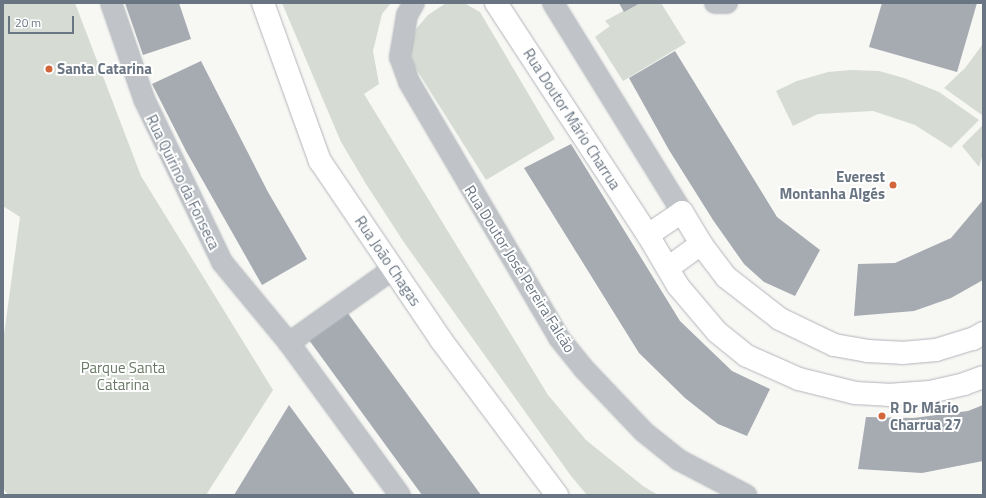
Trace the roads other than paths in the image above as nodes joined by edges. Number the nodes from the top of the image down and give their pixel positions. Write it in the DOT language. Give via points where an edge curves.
graph roads {
  1 [pos="111,3"];
  2 [pos="263,3"];
  3 [pos="414,3"];
  4 [pos="496,3"];
  5 [pos="553,3"];
  6 [pos="715,3"];
  7 [pos="727,3"];
  8 [pos="682,212"];
  9 [pos="648,235"];
  10 [pos="701,244"];
  11 [pos="668,268"];
  12 [pos="393,269"];
  13 [pos="983,334"];
  14 [pos="289,343"];
  15 [pos="983,377"];
  16 [pos="400,495"];
  17 [pos="557,495"];
  18 [pos="746,495"];
  1 -- 14 [label="street, Rua Quirino da Fonseca" via="144,99 222,262"];
  2 -- 12 [label="street, Rua João Chagas" via="320,161"];
  3 -- 18 [label="street, Rua Doutor José Pereira Falcão" via="407,15 400,57 409,82 560,338 584,369 644,432 679,460"];
  4 -- 9 [label="street, Rua Doutor Mário Charrua"];
  5 -- 8 [label="street"];
  6 -- 7 [label="street"];
  8 -- 9 [label="street"];
  8 -- 10 [label="street"];
  9 -- 11 [label="street, Rua Doutor Mário Charrua"];
  10 -- 11 [label="street"];
  10 -- 13 [label="street" via="726,277 756,302 780,319 834,345 867,351 902,353 936,350"];
  11 -- 15 [label="street, Rua Doutor Mário Charrua" via="694,306 717,332 747,356 799,379 848,392 888,395 930,392"];
  12 -- 14 [label="street"];
  12 -- 17 [label="street, Rua João Chagas" via="441,340"];
  14 -- 16 [label="street, Rua Quirino da Fonseca"];
}
